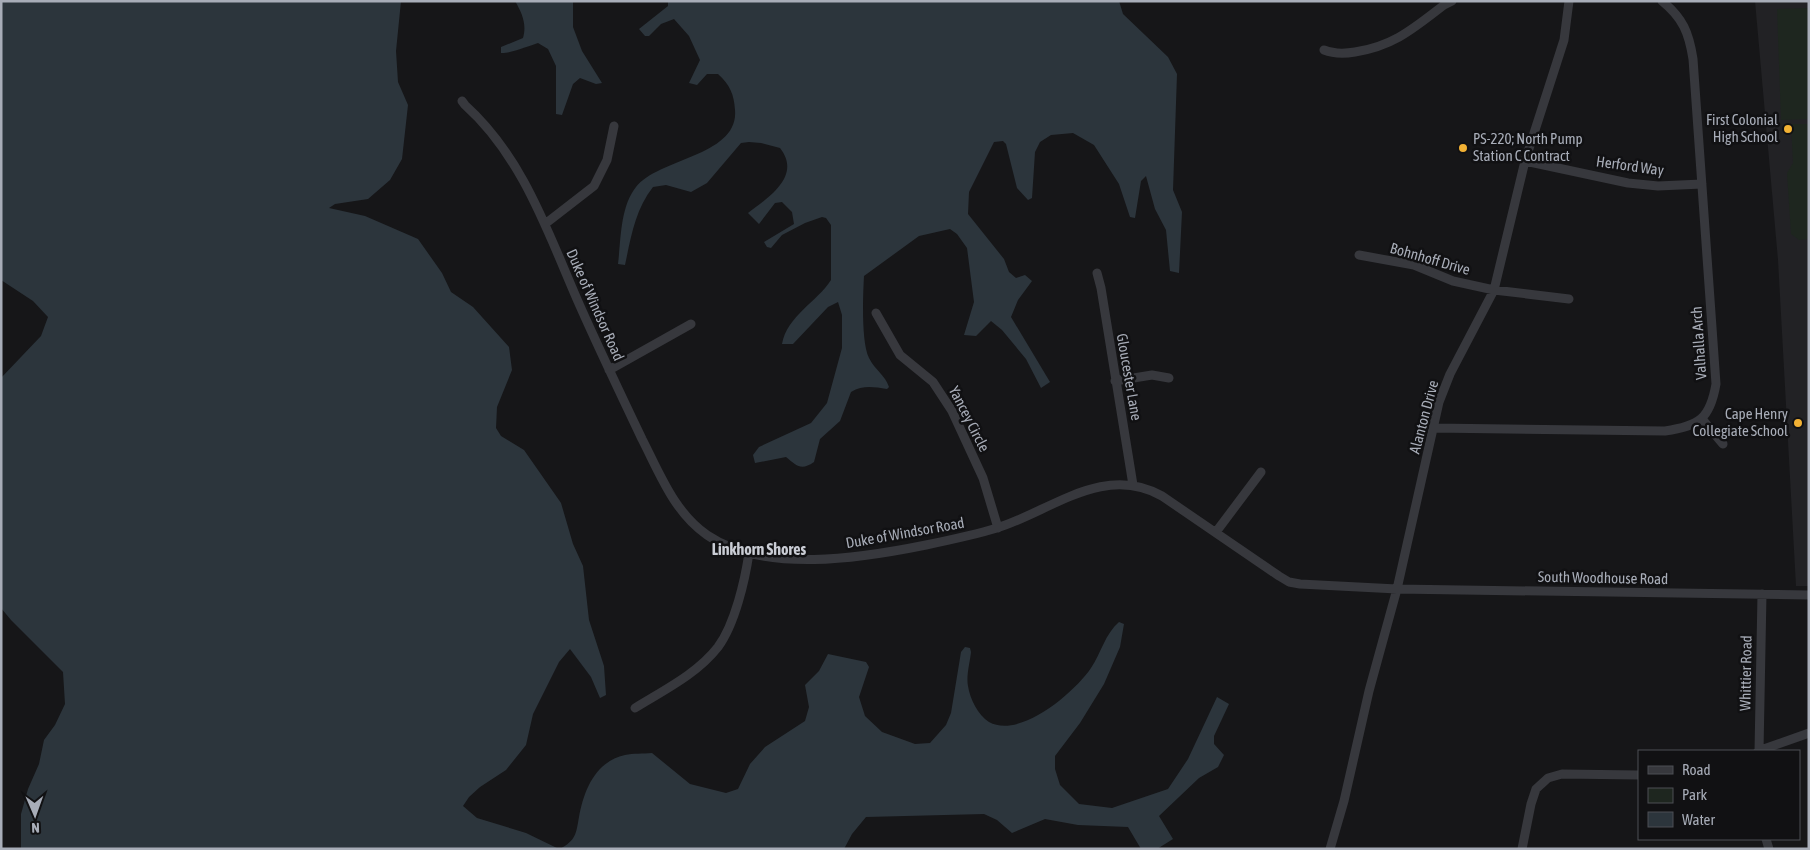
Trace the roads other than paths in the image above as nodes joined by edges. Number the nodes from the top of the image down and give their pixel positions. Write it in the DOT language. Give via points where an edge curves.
graph roads {
  1 [pos="1569,1"];
  2 [pos="1662,1"];
  3 [pos="1446,2"];
  4 [pos="1324,50"];
  5 [pos="462,101"];
  6 [pos="614,126"];
  7 [pos="1526,161"];
  8 [pos="1702,184"];
  9 [pos="545,224"];
  10 [pos="1359,255"];
  11 [pos="1097,273"];
  12 [pos="1494,290"];
  13 [pos="1569,299"];
  14 [pos="876,313"];
  15 [pos="691,324"];
  16 [pos="609,370"];
  17 [pos="1169,378"];
  18 [pos="1115,381"];
  19 [pos="1702,419"];
  20 [pos="1433,428"];
  21 [pos="1723,444"];
  22 [pos="1261,472"];
  23 [pos="1132,485"];
  24 [pos="998,528"];
  25 [pos="1216,532"];
  26 [pos="749,553"];
  27 [pos="1397,589"];
  28 [pos="1762,594"];
  29 [pos="1809,595"];
  30 [pos="635,708"];
  31 [pos="1809,734"];
  32 [pos="1758,750"];
  33 [pos="1761,750"];
  34 [pos="1638,775"];
  35 [pos="1330,849"];
  36 [pos="1522,849"];
  1 -- 7 [label="street, Alanton Drive" via="1564,40"];
  2 -- 8 [label="street, Valhalla Arch" via="1684,24 1690,39"];
  3 -- 4 [label="street" via="1389,43 1344,54"];
  5 -- 9 [label="street, Duke of Windsor Road" via="503,148"];
  6 -- 9 [label="street" via="608,160 594,186"];
  7 -- 8 [label="street, Herford Way" via="1628,183 1658,186"];
  7 -- 12 [label="street, Alanton Drive"];
  8 -- 19 [label="street, Valhalla Arch" via="1716,384 1713,402"];
  9 -- 16 [label="street, Duke of Windsor Road"];
  10 -- 12 [label="street, Bohnhoff Drive" via="1414,265 1453,281"];
  11 -- 18 [label="street, Gloucester Lane"];
  12 -- 13 [label="street, Bohnhoff Drive"];
  12 -- 20 [label="street, Alanton Drive" via="1450,374"];
  14 -- 24 [label="street, Yancey Circle" via="900,355 933,382 952,411 983,478"];
  15 -- 16 [label="street"];
  16 -- 26 [label="street, Duke of Windsor Road" via="678,507 718,542"];
  17 -- 18 [label="street" via="1152,375"];
  18 -- 23 [label="street, Gloucester Lane"];
  19 -- 20 [label="street" via="1688,428 1665,431"];
  19 -- 21 [label="street"];
  20 -- 27 [label="street, Alanton Drive"];
  22 -- 25 [label="street"];
  23 -- 24 [label="street, Duke of Windsor Road" via="1078,492"];
  23 -- 25 [label="street, Duke of Windsor Road" via="1162,496"];
  24 -- 26 [label="street, Duke of Windsor Road" via="844,558 781,558"];
  25 -- 27 [label="street, Duke of Windsor Road" via="1289,582"];
  26 -- 30 [label="street" via="742,589 719,645 689,674"];
  27 -- 28 [label="street, South Woodhouse Road"];
  27 -- 35 [label="street, Alanton Drive"];
  28 -- 29 [label="street, South Woodhouse Road"];
  28 -- 32 [label="street, Whittier Road"];
  31 -- 33 [label="street"];
  34 -- 36 [label="street" via="1562,774 1548,778 1536,789"];
}
